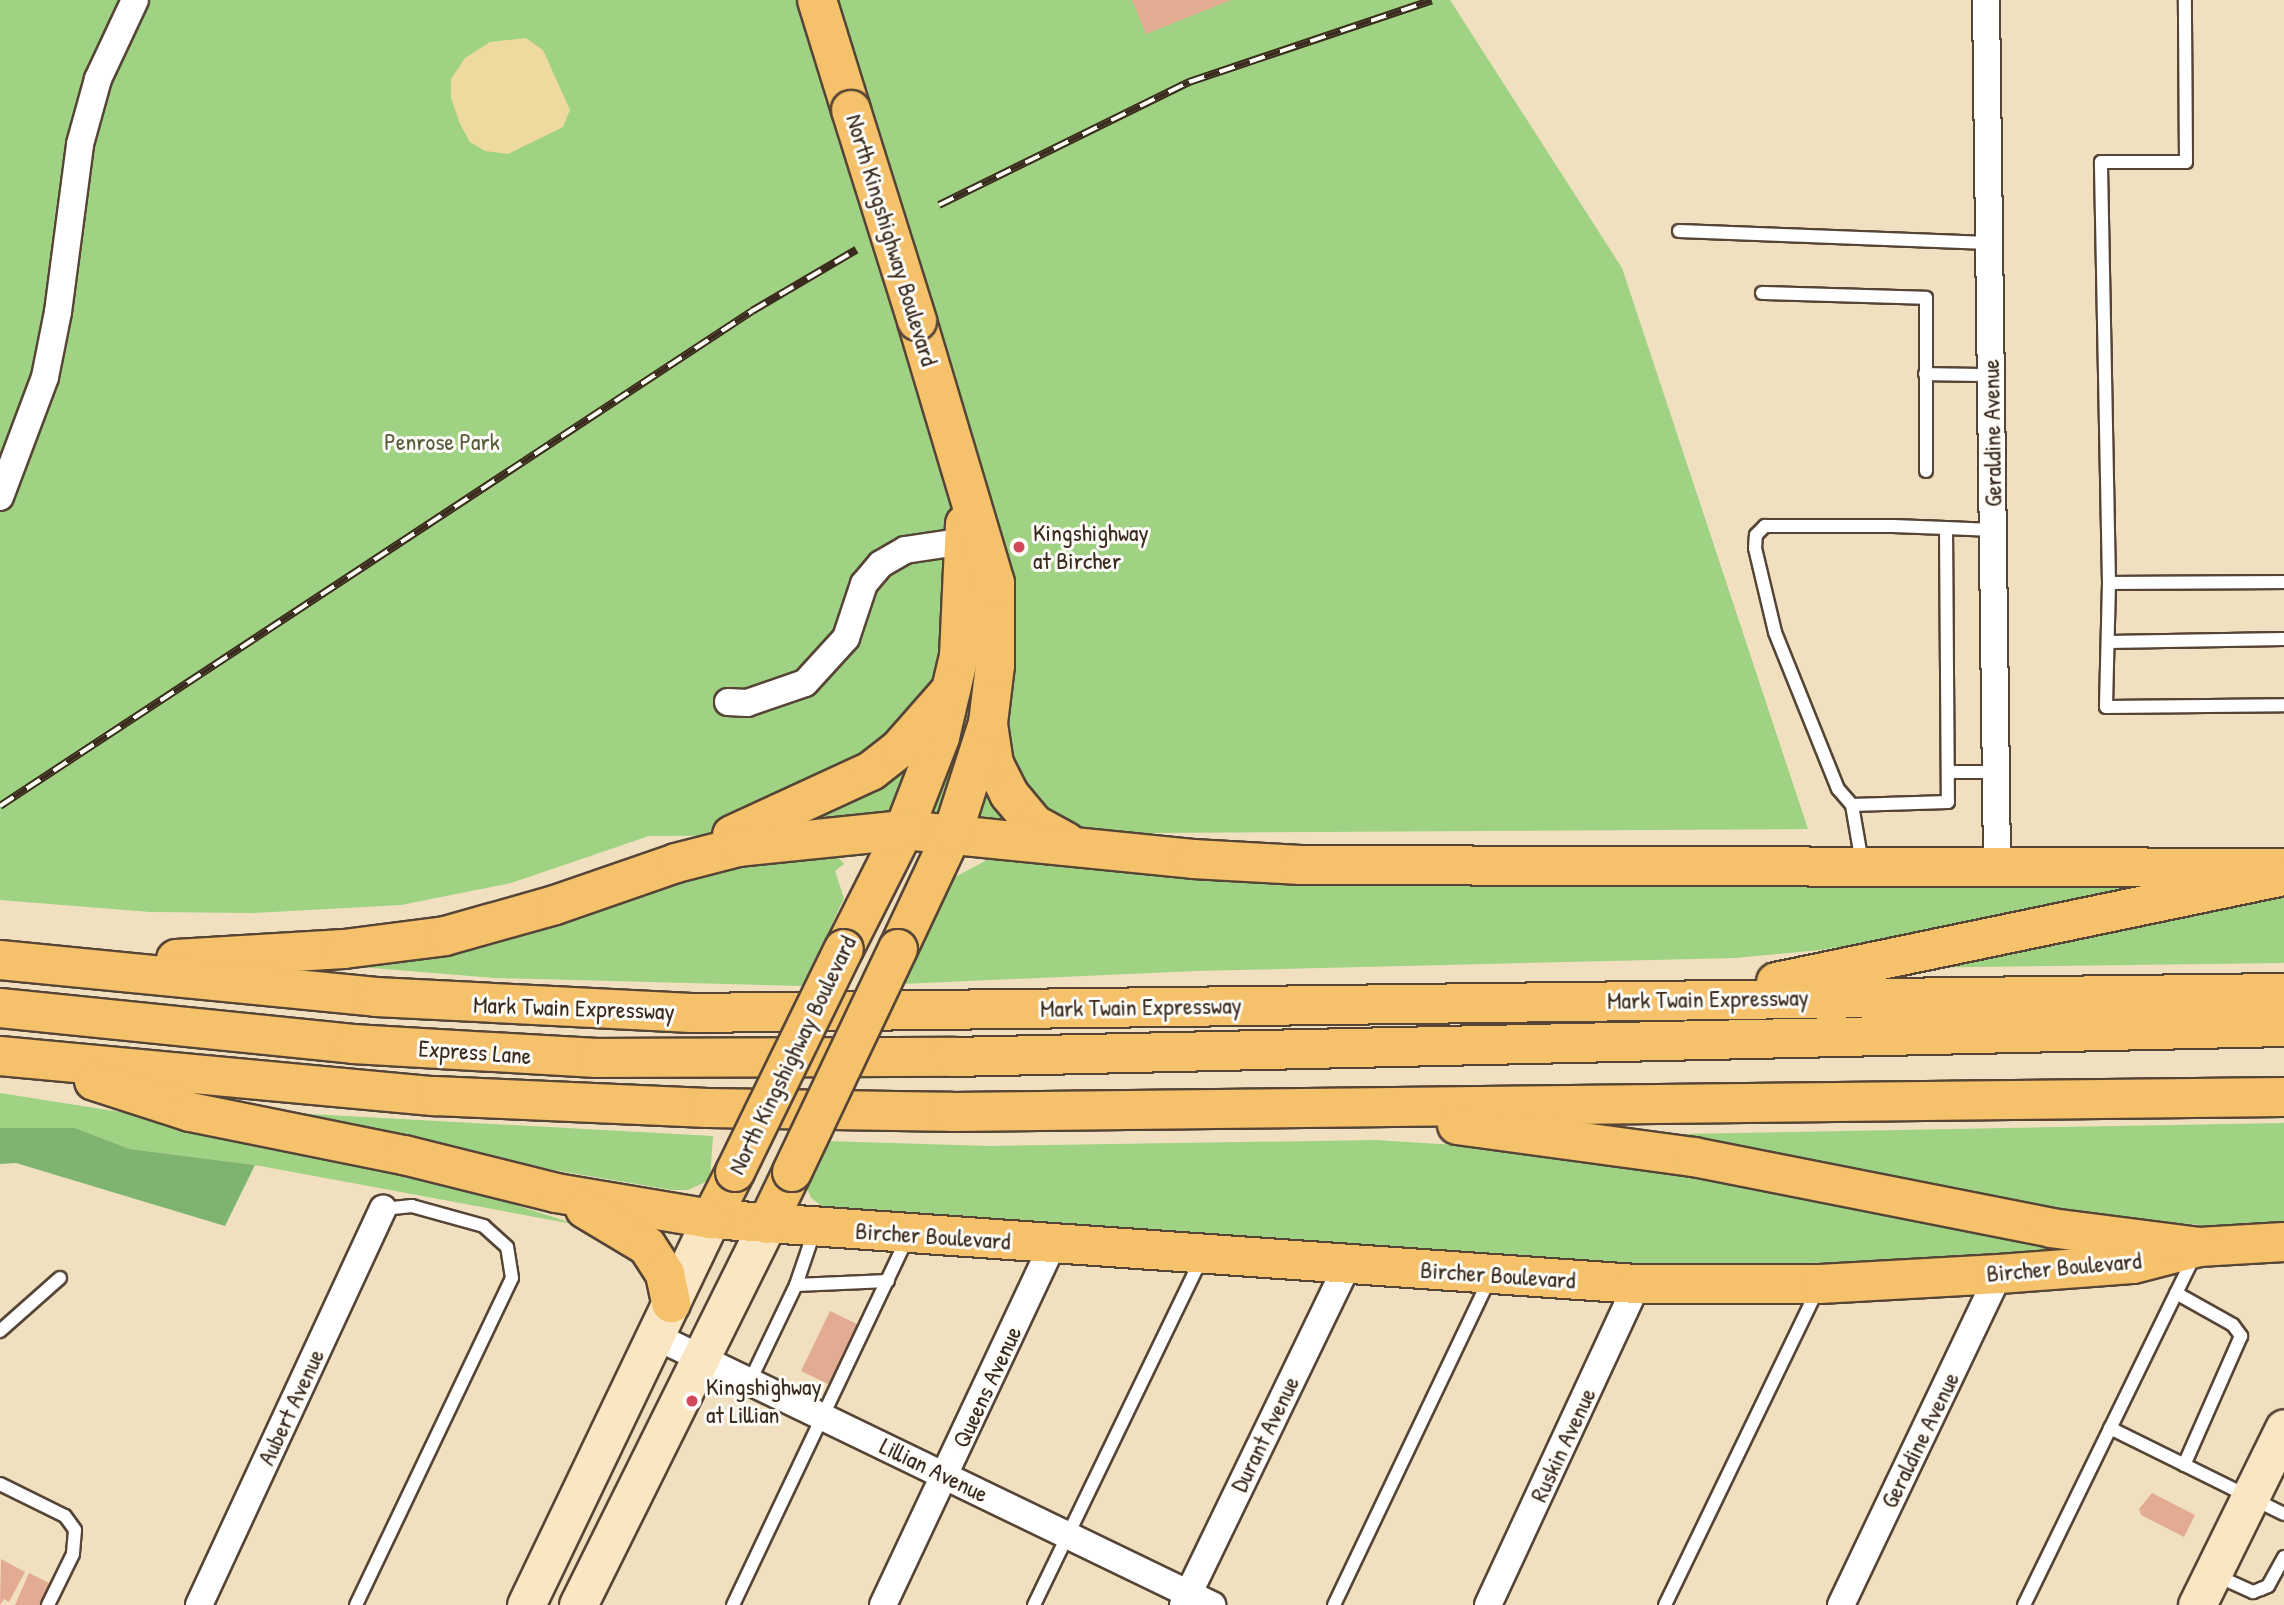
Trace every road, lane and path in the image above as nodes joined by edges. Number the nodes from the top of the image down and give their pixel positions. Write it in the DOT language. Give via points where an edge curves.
graph roads {
  1 [pos="135,0"];
  2 [pos="817,0"];
  3 [pos="1986,0"];
  4 [pos="2185,0"];
  5 [pos="1679,231"];
  6 [pos="1989,243"];
  7 [pos="1762,293"];
  8 [pos="1926,374"];
  9 [pos="1991,375"];
  10 [pos="1926,471"];
  11 [pos="966,480"];
  12 [pos="0,497"];
  13 [pos="1946,528"];
  14 [pos="1993,530"];
  15 [pos="965,541"];
  16 [pos="2284,582"];
  17 [pos="2109,583"];
  18 [pos="2284,639"];
  19 [pos="2108,642"];
  20 [pos="951,690"];
  21 [pos="728,702"];
  22 [pos="2284,705"];
  23 [pos="988,723"];
  24 [pos="1949,772"];
  25 [pos="1996,772"];
  26 [pos="1852,805"];
  27 [pos="904,830"];
  28 [pos="953,832"];
  29 [pos="1071,845"];
  30 [pos="676,863"];
  31 [pos="1862,863"];
  32 [pos="1997,866"];
  33 [pos="2284,867"];
  34 [pos="2284,876"];
  35 [pos="0,960"];
  36 [pos="58,966"];
  37 [pos="2284,993"];
  38 [pos="1700,999"];
  39 [pos="0,1008"];
  40 [pos="2284,1027"];
  41 [pos="11,1057"];
  42 [pos="2284,1097"];
  43 [pos="1358,1108"];
  44 [pos="556,1193"];
  45 [pos="383,1209"];
  46 [pos="711,1219"];
  47 [pos="767,1224"];
  48 [pos="815,1228"];
  49 [pos="909,1236"];
  50 [pos="2284,1242"];
  51 [pos="1053,1243"];
  52 [pos="2199,1247"];
  53 [pos="1203,1255"];
  54 [pos="1348,1264"];
  55 [pos="1999,1274"];
  56 [pos="1492,1275"];
  57 [pos="60,1278"];
  58 [pos="888,1281"];
  59 [pos="1637,1284"];
  60 [pos="1820,1284"];
  61 [pos="796,1285"];
  62 [pos="2176,1293"];
  63 [pos="663,1320"];
  64 [pos="0,1331"];
  65 [pos="699,1356"];
  66 [pos="750,1381"];
  67 [pos="824,1417"];
  68 [pos="2284,1427"];
  69 [pos="2110,1428"];
  70 [pos="2184,1465"];
  71 [pos="946,1476"];
  72 [pos="0,1484"];
  73 [pos="2250,1497"];
  74 [pos="2284,1514"];
  75 [pos="1068,1535"];
  76 [pos="2284,1557"];
  77 [pos="2204,1590"];
  78 [pos="1185,1599"];
  79 [pos="48,1605"];
  80 [pos="199,1605"];
  81 [pos="356,1605"];
  82 [pos="526,1605"];
  83 [pos="578,1605"];
  84 [pos="733,1605"];
  85 [pos="883,1605"];
  86 [pos="1034,1605"];
  87 [pos="1212,1605"];
  88 [pos="1334,1605"];
  89 [pos="1488,1605"];
  90 [pos="1665,1605"];
  91 [pos="1841,1605"];
  92 [pos="2024,1605"];
  1 -- 12 [label="street" via="98,79 84,131 45,377"];
  2 -- 11 [label="main road, North Kingshighway Boulevard, bridge"];
  3 -- 6 [label="street, Geraldine Avenue"];
  4 -- 17 [label="lane" via="2186,162 2101,162"];
  5 -- 6 [label="lane"];
  6 -- 9 [label="street, Geraldine Avenue"];
  7 -- 8 [label="lane" via="1926,298"];
  8 -- 9 [label="lane"];
  8 -- 10 [label="lane"];
  9 -- 14 [label="street, Geraldine Avenue"];
  11 -- 15 [label="main road, North Kingshighway Boulevard"];
  11 -- 23 [label="main road, North Kingshighway Boulevard" via="995,583 995,665"];
  13 -- 14 [label="lane"];
  13 -- 24 [label="lane"];
  13 -- 26 [label="lane" via="1765,526 1756,535 1775,632 1838,789"];
  14 -- 25 [label="street, Geraldine Avenue"];
  15 -- 20 [label="main road, North Kingshighway Boulevard" via="959,656"];
  15 -- 21 [label="street" via="905,550 881,564 864,584 846,639 806,683 747,703"];
  16 -- 17 [label="lane"];
  17 -- 19 [label="lane"];
  18 -- 19 [label="lane"];
  19 -- 22 [label="lane" via="2106,707"];
  20 -- 27 [label="main road, North Kingshighway Boulevard" via="940,737"];
  20 -- 30 [label="main road" via="900,748 871,771"];
  23 -- 28 [label="main road, North Kingshighway Boulevard"];
  23 -- 29 [label="main road" via="994,764 1009,794 1034,824"];
  24 -- 25 [label="lane"];
  24 -- 26 [label="lane" via="1945,804"];
  25 -- 32 [label="street, Geraldine Avenue"];
  26 -- 31 [label="lane"];
  27 -- 28 [label="main road"];
  27 -- 30 [label="main road" via="778,840"];
  27 -- 46 [label="main road, North Kingshighway Boulevard, bridge"];
  28 -- 29 [label="main road"];
  28 -- 47 [label="main road, North Kingshighway Boulevard, bridge"];
  29 -- 31 [label="main road" via="1301,865"];
  30 -- 36 [label="main road" via="555,905 445,936 344,949"];
  31 -- 32 [label="main road"];
  32 -- 33 [label="main road"];
  34 -- 38 [label="main road"];
  35 -- 36 [label="main road, Mark Twain Expressway"];
  36 -- 38 [label="main road, Mark Twain Expressway" via="389,998 678,1013"];
  37 -- 38 [label="main road, Mark Twain Expressway"];
  39 -- 40 [label="main road, Express Lane" via="597,1059 952,1057"];
  41 -- 43 [label="main road" via="435,1096 566,1103 952,1112"];
  41 -- 44 [label="main road" via="190,1112 404,1155"];
  42 -- 43 [label="main road"];
  43 -- 52 [label="main road" via="1503,1133 1694,1157 2051,1228"];
  44 -- 46 [label="main road, Bircher Boulevard"];
  44 -- 63 [label="main road" via="646,1246 665,1274"];
  45 -- 80 [label="street, Aubert Avenue"];
  45 -- 81 [label="lane" via="412,1206 484,1226 507,1247 512,1278"];
  46 -- 47 [label="main road, Bircher Boulevard"];
  46 -- 63 [label="main road, North Kingshighway Boulevard"];
  47 -- 48 [label="main road, Bircher Boulevard"];
  47 -- 65 [label="main road, North Kingshighway Boulevard"];
  48 -- 49 [label="main road, Bircher Boulevard"];
  48 -- 61 [label="lane"];
  49 -- 51 [label="main road, Bircher Boulevard"];
  49 -- 58 [label="lane"];
  50 -- 52 [label="main road, Bircher Boulevard"];
  51 -- 53 [label="main road, Bircher Boulevard"];
  51 -- 71 [label="street, Queens Avenue"];
  52 -- 55 [label="main road, Bircher Boulevard" via="2133,1264"];
  52 -- 62 [label="lane"];
  53 -- 54 [label="main road, Bircher Boulevard"];
  53 -- 75 [label="lane"];
  54 -- 56 [label="main road, Bircher Boulevard"];
  54 -- 78 [label="street, Durant Avenue"];
  55 -- 60 [label="main road, Bircher Boulevard"];
  55 -- 91 [label="street, Geraldine Avenue"];
  56 -- 59 [label="main road, Bircher Boulevard"];
  56 -- 88 [label="lane"];
  57 -- 64 [label="lane"];
  58 -- 61 [label="lane"];
  58 -- 67 [label="lane"];
  59 -- 60 [label="main road, Bircher Boulevard"];
  59 -- 89 [label="street, Ruskin Avenue"];
  60 -- 90 [label="lane"];
  61 -- 66 [label="lane"];
  62 -- 69 [label="lane"];
  62 -- 70 [label="lane" via="2233,1325 2241,1336"];
  63 -- 65 [label="street, Lillian Avenue"];
  63 -- 82 [label="main road, North Kingshighway Boulevard"];
  65 -- 66 [label="street, Lillian Avenue"];
  65 -- 83 [label="main road, North Kingshighway Boulevard"];
  66 -- 67 [label="street, Lillian Avenue"];
  67 -- 71 [label="street, Lillian Avenue"];
  67 -- 84 [label="lane"];
  68 -- 73 [label="main road"];
  69 -- 70 [label="lane"];
  69 -- 92 [label="lane"];
  70 -- 73 [label="lane"];
  71 -- 75 [label="street, Lillian Avenue"];
  71 -- 85 [label="street, Queens Avenue"];
  72 -- 79 [label="lane" via="65,1516 75,1531 73,1553"];
  73 -- 74 [label="lane"];
  73 -- 77 [label="main road"];
  75 -- 78 [label="street, Lillian Avenue"];
  75 -- 86 [label="lane"];
  76 -- 77 [label="lane" via="2261,1590"];
  78 -- 87 [label="street, Lillian Avenue"];
}
